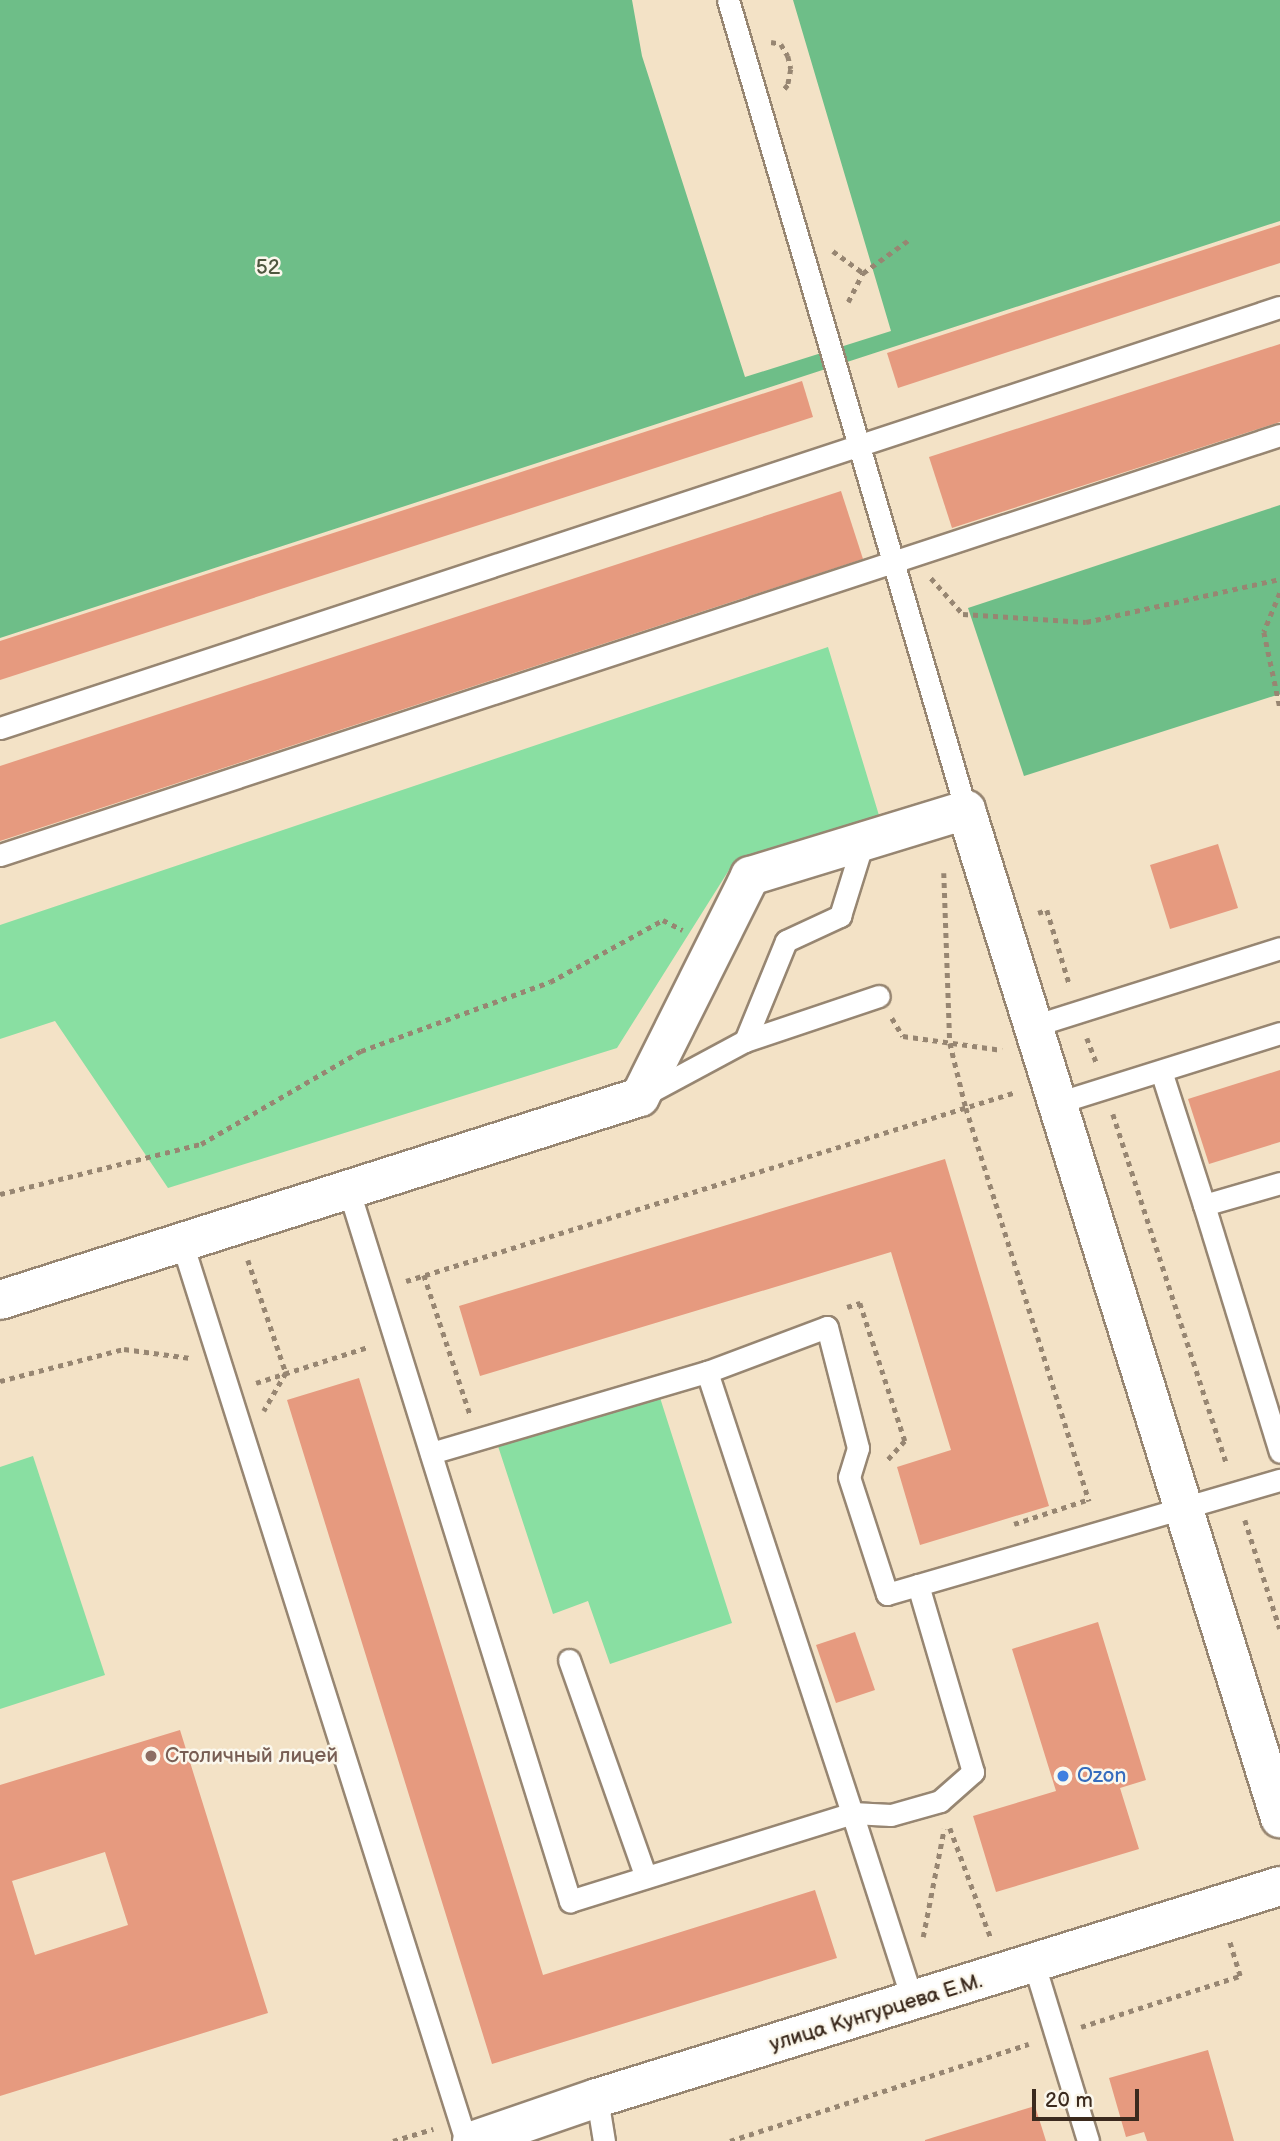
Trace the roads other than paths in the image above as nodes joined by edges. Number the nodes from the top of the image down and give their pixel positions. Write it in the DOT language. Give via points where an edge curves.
graph roads {
  1 [pos="728,0"];
  2 [pos="1280,307"];
  3 [pos="1280,435"];
  4 [pos="859,445"];
  5 [pos="902,558"];
  6 [pos="0,728"];
  7 [pos="966,810"];
  8 [pos="863,842"];
  9 [pos="0,855"];
  10 [pos="1280,948"];
  11 [pos="879,996"];
  12 [pos="1280,1033"];
  13 [pos="746,1041"];
  14 [pos="1046,1067"];
  15 [pos="1160,1070"];
  16 [pos="640,1097"];
  17 [pos="1280,1183"];
  18 [pos="349,1191"];
  19 [pos="1204,1205"];
  20 [pos="182,1243"];
  21 [pos="0,1300"];
  22 [pos="707,1372"];
  23 [pos="1280,1452"];
  24 [pos="431,1453"];
  25 [pos="1280,1480"];
  26 [pos="1184,1509"];
  27 [pos="918,1585"];
  28 [pos="569,1660"];
  29 [pos="852,1813"];
  30 [pos="1280,1818"];
  31 [pos="646,1877"];
  32 [pos="1280,1886"];
  33 [pos="1034,1964"];
  34 [pos="914,2002"];
  35 [pos="597,2098"];
  36 [pos="466,2141"];
  37 [pos="472,2141"];
  38 [pos="604,2141"];
  39 [pos="1088,2141"];
  1 -- 4 [label="lane"];
  2 -- 4 [label="lane"];
  3 -- 5 [label="lane"];
  4 -- 5 [label="lane"];
  4 -- 6 [label="lane"];
  5 -- 7 [label="lane"];
  5 -- 9 [label="lane"];
  7 -- 8 [label="street"];
  7 -- 14 [label="street"];
  8 -- 13 [label="lane" via="840,916 786,941"];
  8 -- 16 [label="street" via="750,876"];
  10 -- 14 [label="lane" via="1079,1012"];
  11 -- 13 [label="lane"];
  12 -- 15 [label="lane"];
  13 -- 16 [label="lane"];
  14 -- 15 [label="lane" via="1105,1088"];
  14 -- 26 [label="street"];
  15 -- 19 [label="lane"];
  16 -- 18 [label="street"];
  17 -- 19 [label="lane"];
  18 -- 20 [label="street"];
  18 -- 24 [label="lane"];
  19 -- 23 [label="lane"];
  20 -- 21 [label="street"];
  20 -- 36 [label="lane"];
  22 -- 24 [label="lane"];
  22 -- 27 [label="lane" via="827,1327 858,1448 849,1476 887,1594"];
  22 -- 29 [label="lane"];
  24 -- 31 [label="lane" via="570,1900"];
  25 -- 26 [label="lane"];
  26 -- 27 [label="lane"];
  26 -- 30 [label="street"];
  27 -- 29 [label="lane" via="973,1772 940,1801 891,1815"];
  28 -- 31 [label="lane"];
  29 -- 31 [label="lane"];
  29 -- 34 [label="lane"];
  32 -- 33 [label="street, улица Кунгурцева Е.М."];
  33 -- 34 [label="street, улица Кунгурцева Е.М."];
  33 -- 39 [label="lane"];
  34 -- 35 [label="street, улица Кунгурцева Е.М."];
  35 -- 37 [label="street, улица Кунгурцева Е.М."];
  35 -- 38 [label="lane"];
}
